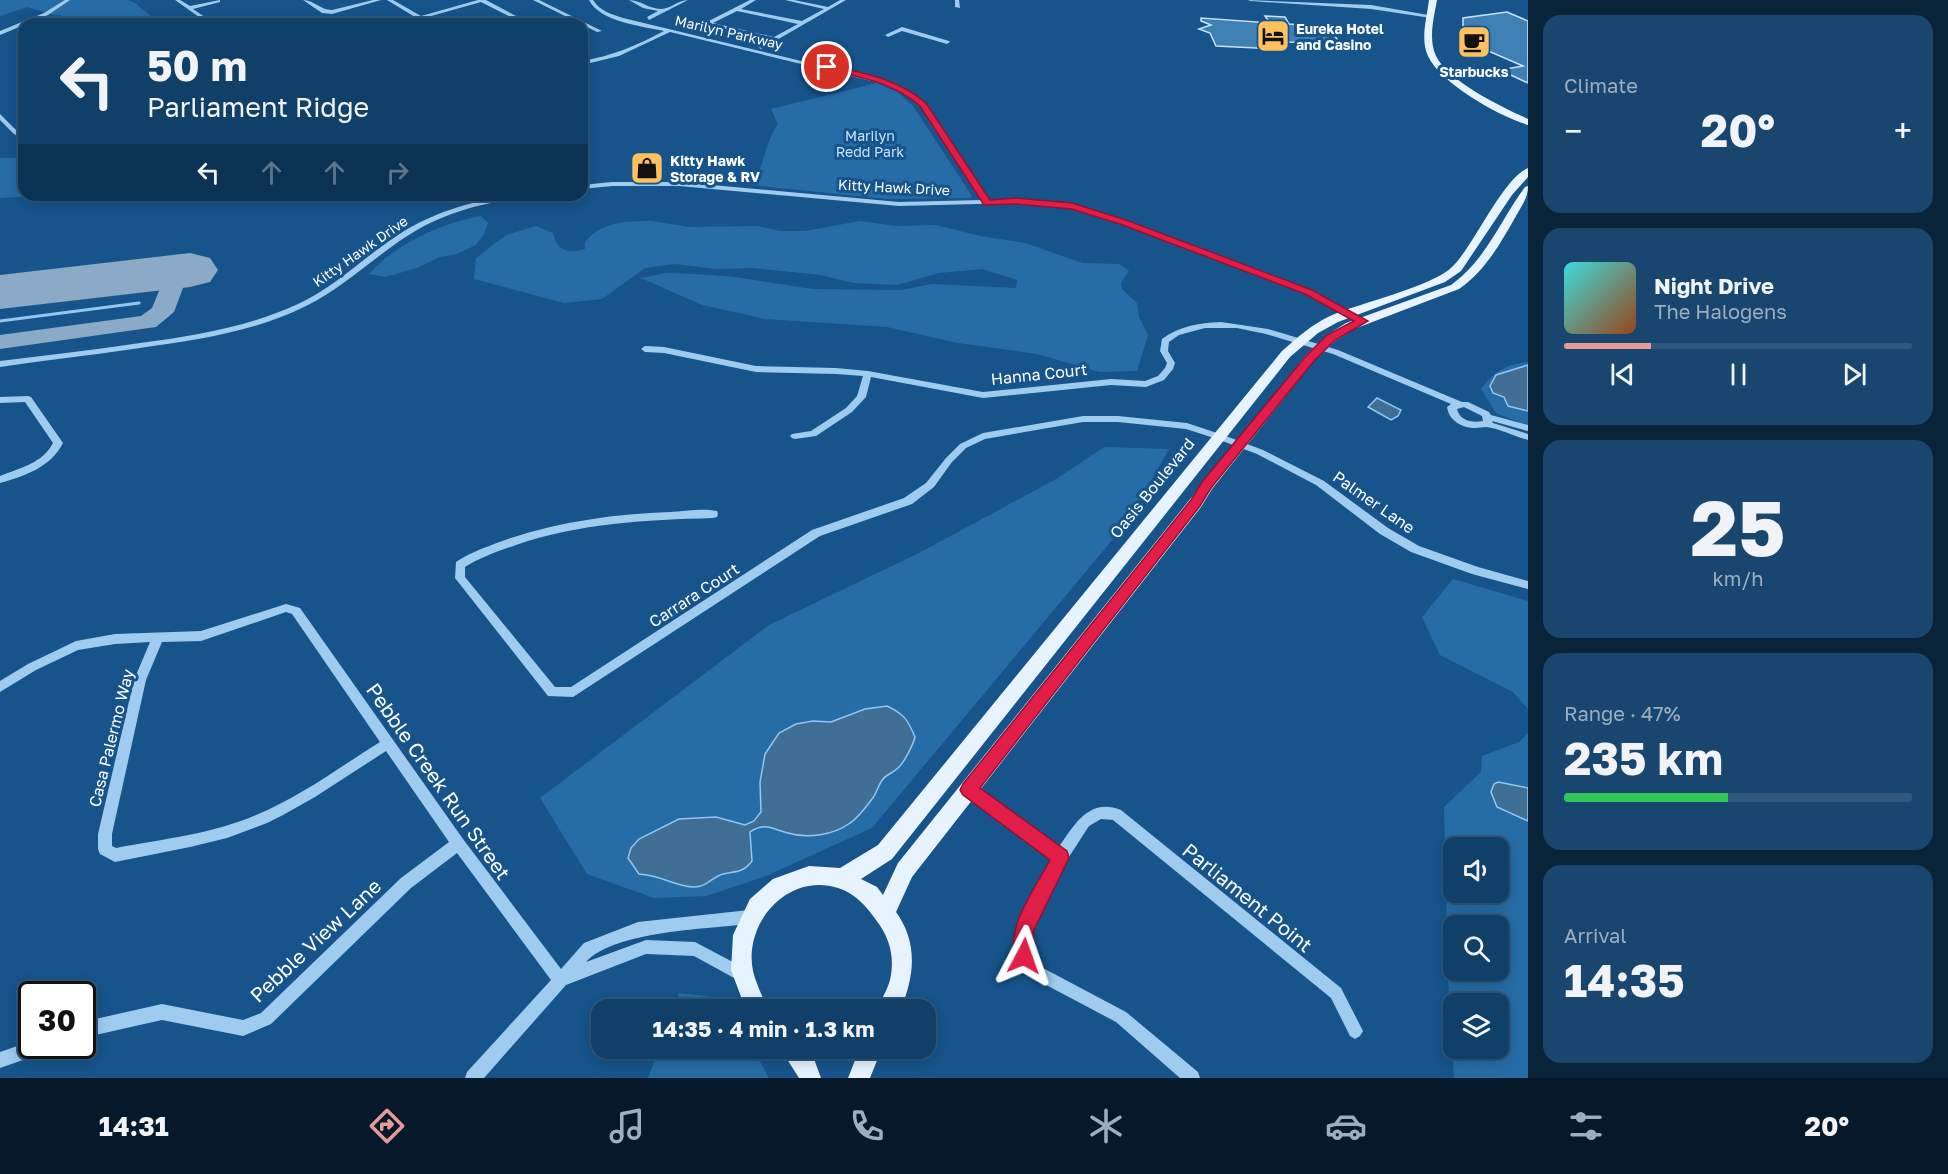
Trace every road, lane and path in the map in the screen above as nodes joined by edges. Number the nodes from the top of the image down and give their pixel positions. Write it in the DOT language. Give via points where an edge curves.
graph roads {
  1 [pos="68,0"];
  2 [pos="177,0"];
  3 [pos="304,0"];
  4 [pos="379,0"];
  5 [pos="389,0"];
  6 [pos="482,0"];
  7 [pos="535,0"];
  8 [pos="591,0"];
  9 [pos="631,0"];
  10 [pos="686,0"];
  11 [pos="754,0"];
  12 [pos="787,0"];
  13 [pos="844,0"];
  14 [pos="957,0"];
  15 [pos="1250,0"];
  16 [pos="1433,0"];
  17 [pos="218,1"];
  18 [pos="958,7"];
  19 [pos="189,8"];
  20 [pos="736,9"];
  21 [pos="829,9"];
  22 [pos="663,11"];
  23 [pos="610,15"];
  24 [pos="1431,16"];
  25 [pos="420,17"];
  26 [pos="36,18"];
  27 [pos="203,18"];
  28 [pos="416,18"];
  29 [pos="516,18"];
  30 [pos="572,18"];
  31 [pos="649,18"];
  32 [pos="588,23"];
  33 [pos="708,23"];
  34 [pos="802,23"];
  35 [pos="588,26"];
  36 [pos="18,27"];
  37 [pos="670,30"];
  38 [pos="599,31"];
  39 [pos="692,31"];
  40 [pos="0,33"];
  41 [pos="888,35"];
  42 [pos="774,39"];
  43 [pos="946,42"];
  44 [pos="761,47"];
  45 [pos="588,62"];
  46 [pos="0,116"];
  47 [pos="1528,122"];
  48 [pos="18,134"];
  49 [pos="1528,171"];
  50 [pos="588,186"];
  51 [pos="1528,189"];
  52 [pos="492,201"];
  53 [pos="988,203"];
  54 [pos="1356,317"];
  55 [pos="1300,342"];
  56 [pos="645,349"];
  57 [pos="1319,350"];
  58 [pos="0,364"];
  59 [pos="868,374"];
  60 [pos="0,400"];
  61 [pos="1456,407"];
  62 [pos="1487,421"];
  63 [pos="1528,428"];
  64 [pos="795,436"];
  65 [pos="1220,437"];
  66 [pos="1528,437"];
  67 [pos="1241,445"];
  68 [pos="0,480"];
  69 [pos="713,514"];
  70 [pos="1528,585"];
  71 [pos="158,637"];
  72 [pos="1,686"];
  73 [pos="388,743"];
  74 [pos="969,790"];
  75 [pos="458,844"];
  76 [pos="1060,858"];
  77 [pos="840,878"];
  78 [pos="886,910"];
  79 [pos="749,917"];
  80 [pos="741,974"];
  81 [pos="560,980"];
  82 [pos="751,999"];
  83 [pos="895,999"];
  84 [pos="96,1027"];
  85 [pos="1355,1031"];
  86 [pos="18,1054"];
  87 [pos="800,1059"];
  88 [pos="867,1059"];
  89 [pos="0,1060"];
  90 [pos="473,1078"];
  91 [pos="810,1078"];
  92 [pos="859,1078"];
  93 [pos="1192,1078"];
  1 -- 26 [label="street"];
  2 -- 19 [label="street"];
  3 -- 4 [label="street" via="324,12 332,12"];
  5 -- 25 [label="street"];
  6 -- 25 [label="street"];
  6 -- 29 [label="street"];
  7 -- 30 [label="street"];
  8 -- 23 [label="street, Marilyn Parkway"];
  9 -- 22 [label="street"];
  10 -- 22 [label="street"];
  11 -- 20 [label="street"];
  12 -- 21 [label="street"];
  13 -- 21 [label="street"];
  14 -- 18 [label="street"];
  15 -- 24 [label="street"];
  16 -- 24 [label="main road"];
  17 -- 19 [label="street"];
  19 -- 27 [label="street"];
  20 -- 33 [label="street"];
  20 -- 34 [label="street"];
  21 -- 34 [label="street"];
  22 -- 31 [label="street"];
  23 -- 32 [label="street"];
  23 -- 37 [label="street, Marilyn Parkway"];
  24 -- 47 [label="main road" via="1431,48 1442,70 1483,99"];
  25 -- 28 [label="street"];
  33 -- 39 [label="street"];
  33 -- 42 [label="street"];
  34 -- 42 [label="street"];
  35 -- 38 [label="street"];
  36 -- 40 [label="street"];
  37 -- 45 [label="street" via="636,50"];
  37 -- 53 [label="street, Marilyn Parkway" via="894,85 911,94 923,105"];
  41 -- 43 [label="street" via="902,29"];
  42 -- 44 [label="street"];
  46 -- 48 [label="street"];
  49 -- 54 [label="main road, Oasis Boulevard" via="1508,193 1457,269 1441,280"];
  50 -- 53 [label="street, Kitty Hawk Drive" via="679,184 899,204"];
  51 -- 54 [label="main road, Oasis Boulevard" via="1483,263 1466,280 1455,287"];
  52 -- 58 [label="street, Kitty Hawk Drive" via="461,207 427,221 333,288 302,306 258,322 177,340"];
  53 -- 54 [label="street, Kitty Hawk Drive" via="1072,206 1309,292"];
  54 -- 55 [label="main road, Oasis Boulevard" via="1314,330"];
  54 -- 57 [label="main road, Oasis Boulevard"];
  55 -- 57 [label="street, Hanna Court"];
  55 -- 59 [label="street, Hanna Court" via="1280,334 1227,325 1195,325 1175,332 1165,341 1169,369 1161,378 1146,384 1111,382 983,395"];
  55 -- 65 [label="main road, Oasis Boulevard"];
  56 -- 59 [label="street, Hanna Court" via="756,369"];
  57 -- 61 [label="street, Hanna Court" via="1329,358"];
  57 -- 67 [label="main road, Oasis Boulevard"];
  59 -- 64 [label="street" via="861,397 849,410 813,434"];
  60 -- 68 [label="street" via="28,399 57,443 54,454 46,460"];
  61 -- 62 [label="street" via="1476,408"];
  61 -- 62 [label="street" via="1456,418 1467,424 1480,426"];
  62 -- 63 [label="street"];
  62 -- 66 [label="street"];
  65 -- 67 [label="street, Carrara Court"];
  65 -- 69 [label="street, Carrara Court" via="1187,426 1118,419 1083,419 983,436 963,446 930,485 908,501 816,533 573,692 552,692 460,578 460,565 471,558 530,535 583,521"];
  65 -- 77 [label="main road, Oasis Boulevard" via="885,852"];
  67 -- 70 [label="street, Palmer Lane" via="1320,483 1415,549"];
  67 -- 74 [label="main road, Oasis Boulevard"];
  71 -- 72 [label="street" via="76,646"];
  71 -- 73 [label="street, Pebble Creek Run Street" via="201,636 286,608 296,611"];
  71 -- 73 [label="street, Casa Palermo Way" via="140,680 105,834 105,849 115,855 205,838 262,819"];
  73 -- 75 [label="street, Pebble Creek Run Street"];
  74 -- 76 [label="street"];
  74 -- 78 [label="main road, Oasis Boulevard" via="905,870"];
  75 -- 81 [label="street, Pebble Creek Run Street"];
  75 -- 84 [label="street, Pebble View Lane" via="406,884 266,1019 243,1028 162,1012"];
  76 -- 85 [label="street, Parliament Point" via="1084,822 1099,813 1116,814 1336,993"];
  76 -- 93 [label="street" via="1024,931 1024,956 1038,973 1121,1017"];
  77 -- 78 [label="main road" via="873,896"];
  77 -- 79 [label="main road" via="813,874 788,880 765,895"];
  78 -- 83 [label="main road" via="899,936 903,966"];
  79 -- 80 [label="main road" via="740,944"];
  79 -- 81 [label="street" via="638,929 589,948"];
  80 -- 81 [label="street" via="695,949 646,947"];
  80 -- 82 [label="main road"];
  81 -- 90 [label="street"];
  86 -- 89 [label="street"];
  87 -- 91 [label="main road"];
  88 -- 92 [label="main road"];
}
